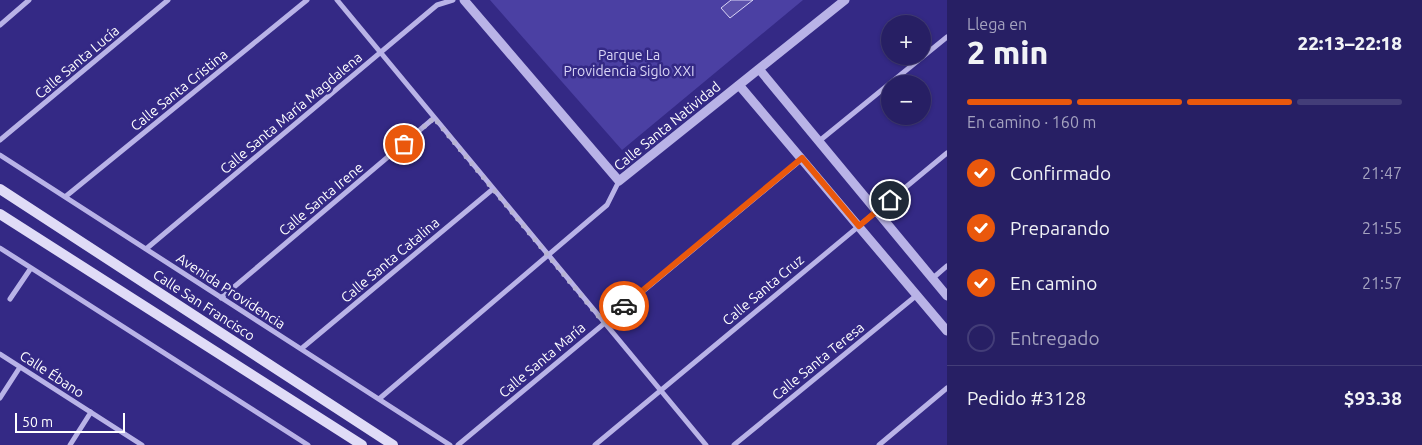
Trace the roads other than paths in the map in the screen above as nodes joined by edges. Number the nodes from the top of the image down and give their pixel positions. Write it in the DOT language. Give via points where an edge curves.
graph roads {
  1 [pos="29,0"];
  2 [pos="168,0"];
  3 [pos="306,0"];
  4 [pos="337,0"];
  5 [pos="453,0"];
  6 [pos="464,0"];
  7 [pos="845,0"];
  8 [pos="0,25"];
  9 [pos="947,37"];
  10 [pos="380,53"];
  11 [pos="759,69"];
  12 [pos="740,85"];
  13 [pos="434,118"];
  14 [pos="0,140"];
  15 [pos="818,142"];
  16 [pos="947,153"];
  17 [pos="0,155"];
  18 [pos="802,158"];
  19 [pos="619,181"];
  20 [pos="0,189"];
  21 [pos="493,189"];
  22 [pos="65,197"];
  23 [pos="876,212"];
  24 [pos="0,214"];
  25 [pos="859,226"];
  26 [pos="0,248"];
  27 [pos="146,249"];
  28 [pos="548,255"];
  29 [pos="947,266"];
  30 [pos="31,268"];
  31 [pos="933,278"];
  32 [pos="917,294"];
  33 [pos="947,296"];
  34 [pos="221,298"];
  35 [pos="10,299"];
  36 [pos="604,323"];
  37 [pos="947,331"];
  38 [pos="301,349"];
  39 [pos="0,354"];
  40 [pos="20,367"];
  41 [pos="947,388"];
  42 [pos="661,390"];
  43 [pos="0,398"];
  44 [pos="379,399"];
  45 [pos="91,412"];
  46 [pos="70,445"];
  47 [pos="142,445"];
  48 [pos="308,445"];
  49 [pos="362,445"];
  50 [pos="393,445"];
  51 [pos="450,445"];
  52 [pos="458,445"];
  53 [pos="594,445"];
  54 [pos="706,445"];
  55 [pos="734,445"];
  56 [pos="880,445"];
  1 -- 8 [label="street"];
  2 -- 14 [label="street, Calle Santa Lucía"];
  3 -- 22 [label="street, Calle Santa Cristina"];
  4 -- 10 [label="street"];
  5 -- 10 [label="street, Calle Santa María Magdalena" via="438,5"];
  6 -- 19 [label="street"];
  7 -- 11 [label="street, Calle Santa Natividad"];
  9 -- 15 [label="street"];
  10 -- 13 [label="street"];
  10 -- 27 [label="street, Calle Santa María Magdalena"];
  11 -- 12 [label="street, Calle Santa Natividad"];
  11 -- 15 [label="street"];
  12 -- 18 [label="street"];
  12 -- 19 [label="street, Calle Santa Natividad"];
  13 -- 21 [label="street"];
  13 -- 34 [label="street, Calle Santa Irene"];
  15 -- 23 [label="street"];
  16 -- 23 [label="street, Calle Santa Cruz"];
  17 -- 22 [label="street, Avenida Providencia"];
  18 -- 25 [label="street"];
  18 -- 36 [label="street, Calle Santa María"];
  19 -- 28 [label="street, Calle Santa Natividad" via="607,205"];
  20 -- 50 [label="main road, Calle San Francisco"];
  21 -- 28 [label="street"];
  21 -- 38 [label="street, Calle Santa Catalina"];
  22 -- 27 [label="street, Avenida Providencia"];
  23 -- 25 [label="street, Calle Santa Cruz"];
  23 -- 31 [label="street"];
  24 -- 49 [label="main road"];
  25 -- 32 [label="street"];
  25 -- 42 [label="street, Calle Santa Cruz"];
  26 -- 30 [label="street"];
  27 -- 34 [label="street, Avenida Providencia"];
  28 -- 36 [label="street"];
  28 -- 44 [label="street, Calle Santa Natividad"];
  29 -- 31 [label="street"];
  30 -- 35 [label="street"];
  30 -- 48 [label="street"];
  31 -- 33 [label="street"];
  32 -- 37 [label="street"];
  32 -- 55 [label="street, Calle Santa Teresa"];
  34 -- 38 [label="street, Avenida Providencia"];
  36 -- 42 [label="street"];
  36 -- 52 [label="street, Calle Santa María"];
  38 -- 44 [label="street, Avenida Providencia"];
  39 -- 40 [label="street, Calle Ébano"];
  40 -- 43 [label="street"];
  40 -- 45 [label="street, Calle Ébano"];
  41 -- 56 [label="street"];
  42 -- 53 [label="street, Calle Santa Cruz"];
  42 -- 54 [label="street"];
  44 -- 51 [label="street, Avenida Providencia"];
  45 -- 46 [label="street"];
  45 -- 47 [label="street, Calle Ébano"];
}
